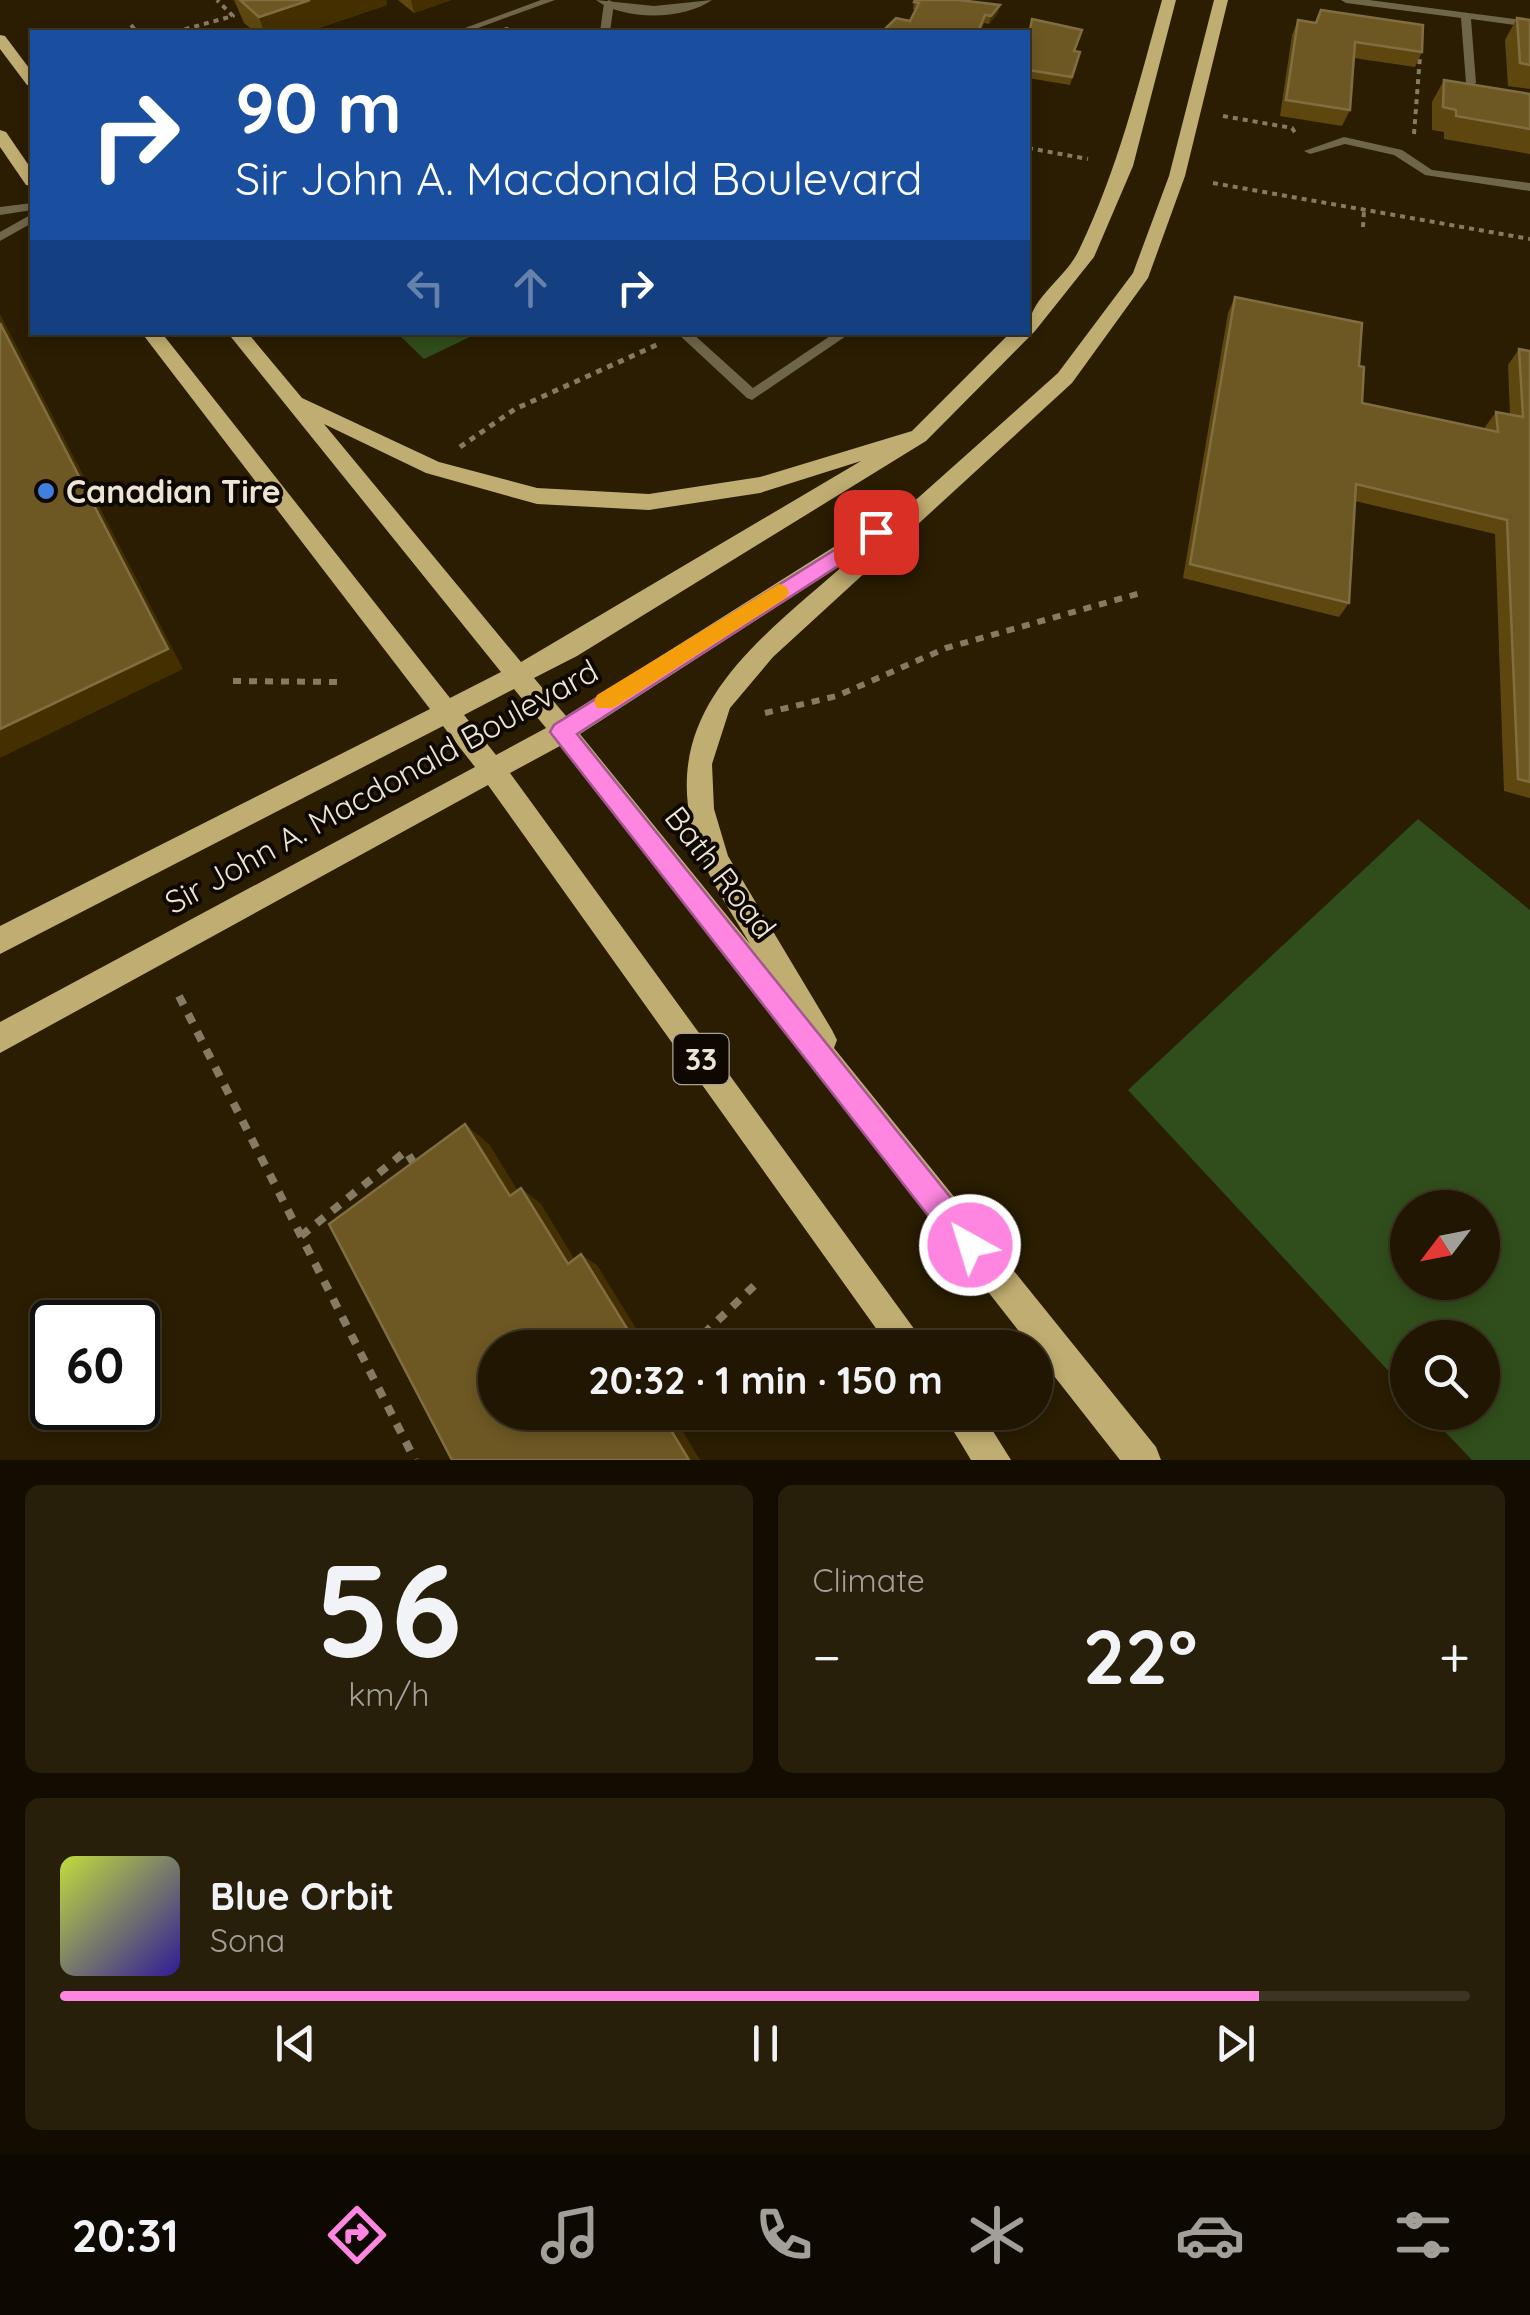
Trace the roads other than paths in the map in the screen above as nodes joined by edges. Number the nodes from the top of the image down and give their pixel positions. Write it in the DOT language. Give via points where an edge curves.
graph roads {
  1 [pos="550,0"];
  2 [pos="705,0"];
  3 [pos="1169,0"];
  4 [pos="1221,0"];
  5 [pos="1346,0"];
  6 [pos="606,2"];
  7 [pos="1466,15"];
  8 [pos="1530,24"];
  9 [pos="465,30"];
  10 [pos="605,30"];
  11 [pos="0,39"];
  12 [pos="30,79"];
  13 [pos="1471,83"];
  14 [pos="0,135"];
  15 [pos="1310,151"];
  16 [pos="30,178"];
  17 [pos="1530,187"];
  18 [pos="30,207"];
  19 [pos="0,211"];
  20 [pos="30,219"];
  21 [pos="0,238"];
  22 [pos="1030,324"];
  23 [pos="152,335"];
  24 [pos="239,335"];
  25 [pos="684,335"];
  26 [pos="842,335"];
  27 [pos="1020,335"];
  28 [pos="293,400"];
  29 [pos="919,436"];
  30 [pos="942,490"];
  31 [pos="517,672"];
  32 [pos="445,709"];
  33 [pos="562,732"];
  34 [pos="492,771"];
  35 [pos="0,941"];
  36 [pos="0,1038"];
  37 [pos="870,1122"];
  38 [pos="898,1330"];
  39 [pos="972,1430"];
  40 [pos="994,1460"];
  41 [pos="1143,1460"];
  1 -- 9 [label="lane"];
  2 -- 6 [label="street" via="666,10"];
  3 -- 22 [label="main road" via="1131,152 1085,257"];
  4 -- 30 [label="main road" via="1177,176 1142,274 1065,378"];
  5 -- 7 [label="lane"];
  6 -- 10 [label="lane"];
  7 -- 8 [label="lane"];
  7 -- 13 [label="lane"];
  11 -- 12 [label="main road"];
  14 -- 16 [label="main road"];
  15 -- 17 [label="lane" via="1344,140 1398,152 1429,173"];
  18 -- 19 [label="lane"];
  20 -- 21 [label="lane"];
  23 -- 32 [label="main road, 33"];
  24 -- 28 [label="main road, Bath Road"];
  25 -- 26 [label="lane" via="752,395"];
  27 -- 29 [label="main road"];
  28 -- 29 [label="main road" via="406,458 537,496 649,502 760,485"];
  28 -- 31 [label="main road, Bath Road"];
  29 -- 31 [label="main road, Sir John A. Macdonald Boulevard" via="569,649"];
  30 -- 33 [label="main road, Sir John A. Macdonald Boulevard"];
  30 -- 37 [label="main road" via="765,650 719,703 700,764 701,809 716,860"];
  31 -- 32 [label="main road, Sir John A. Macdonald Boulevard"];
  31 -- 33 [label="main road, Bath Road"];
  32 -- 34 [label="main road, 33"];
  32 -- 35 [label="main road, Sir John A. Macdonald Boulevard"];
  33 -- 34 [label="main road, Sir John A. Macdonald Boulevard"];
  33 -- 37 [label="main road, Bath Road"];
  34 -- 36 [label="main road, Sir John A. Macdonald Boulevard"];
  34 -- 38 [label="main road, 33"];
  37 -- 41 [label="main road, Bath Road"];
  39 -- 40 [label="main road"];
}
